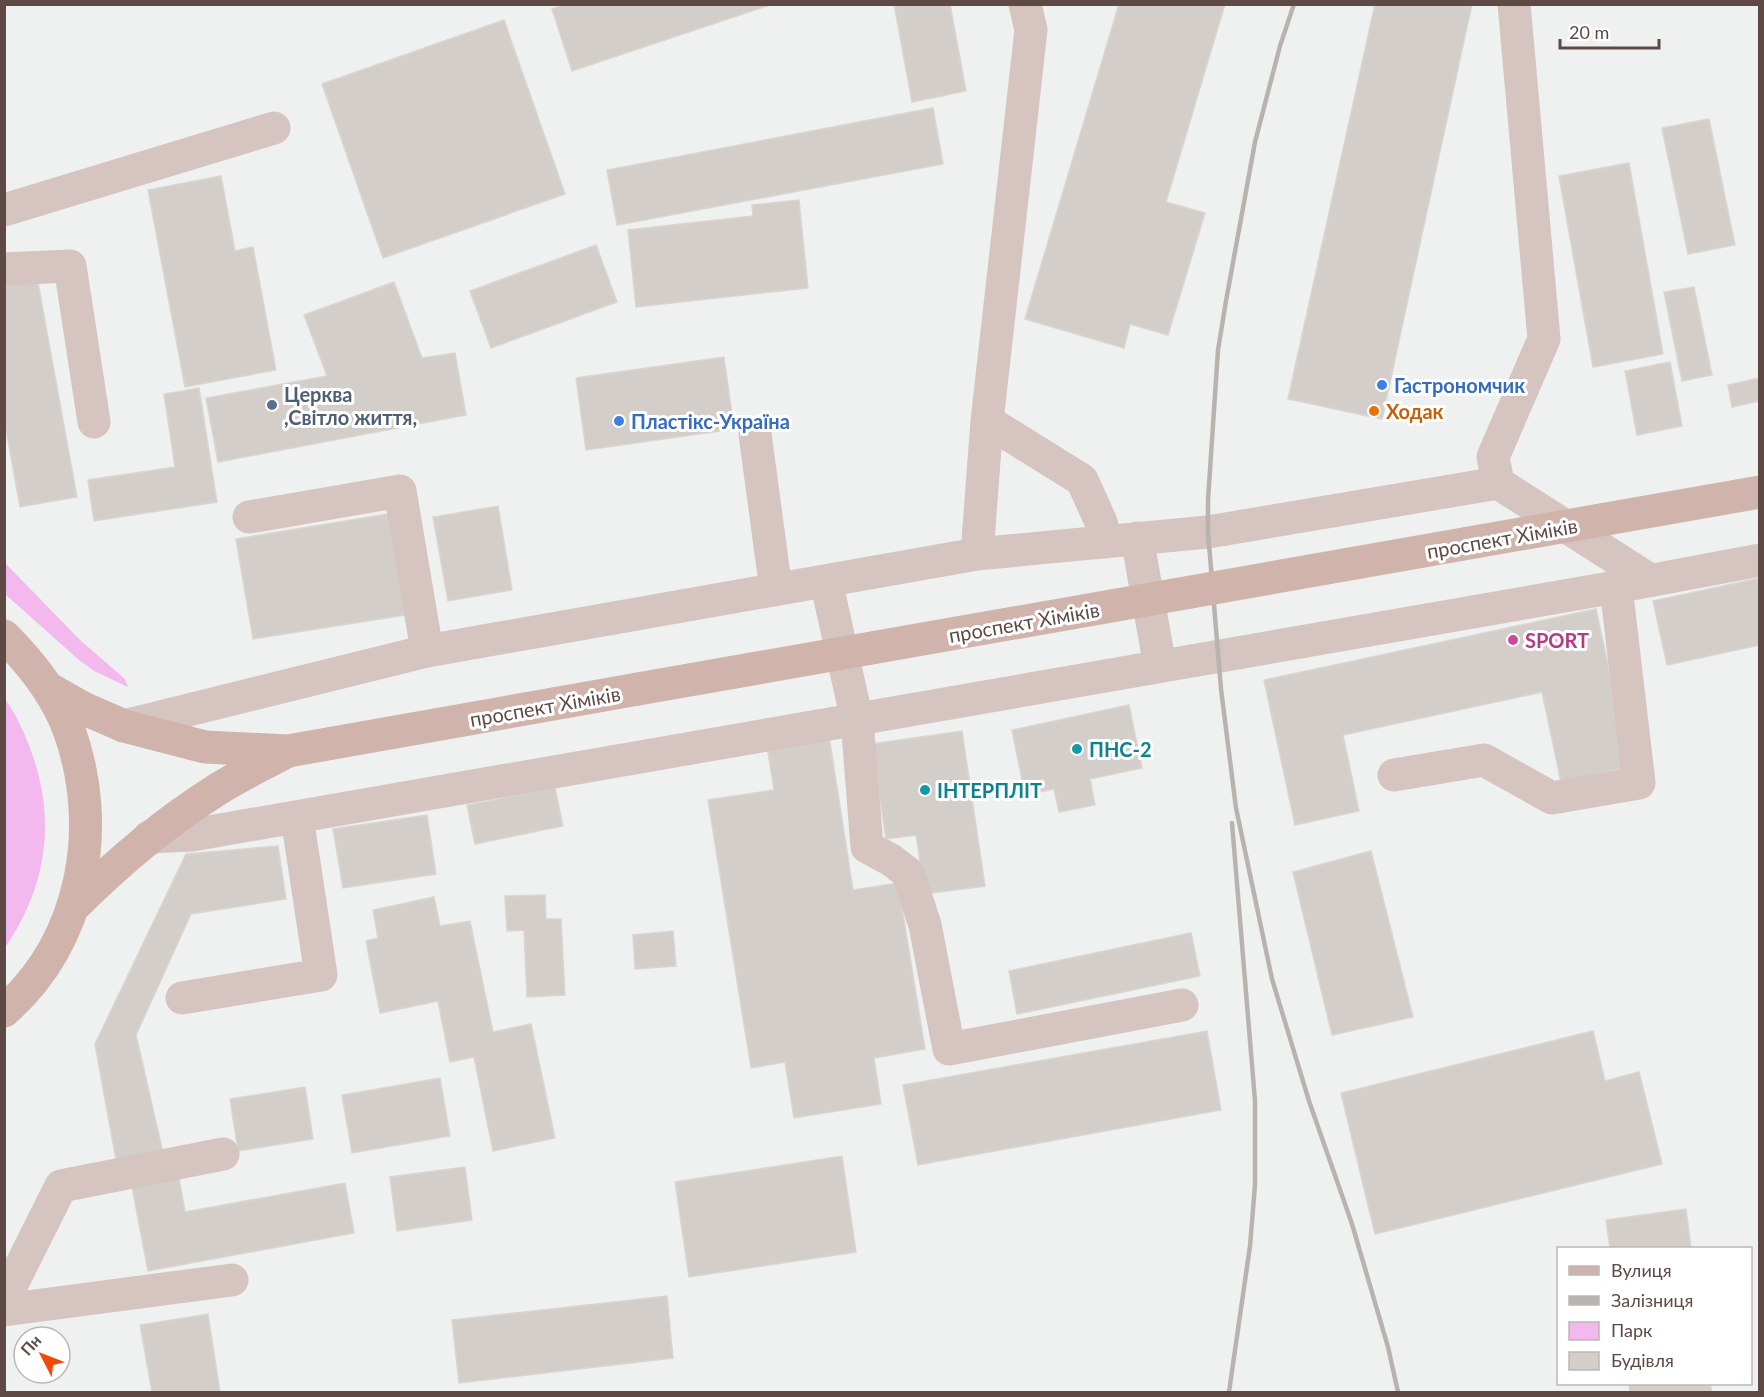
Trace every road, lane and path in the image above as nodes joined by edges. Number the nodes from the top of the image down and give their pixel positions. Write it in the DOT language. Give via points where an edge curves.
graph roads {
  1 [pos="1025,4"];
  2 [pos="1514,4"];
  3 [pos="274,128"];
  4 [pos="4,210"];
  5 [pos="4,269"];
  6 [pos="987,421"];
  7 [pos="94,422"];
  8 [pos="755,434"];
  9 [pos="1760,478"];
  10 [pos="1498,483"];
  11 [pos="1760,492"];
  12 [pos="1549,516"];
  13 [pos="249,517"];
  14 [pos="1121,540"];
  15 [pos="977,554"];
  16 [pos="1760,560"];
  17 [pos="1650,580"];
  18 [pos="826,581"];
  19 [pos="1616,587"];
  20 [pos="776,590"];
  21 [pos="4,636"];
  22 [pos="427,651"];
  23 [pos="1160,666"];
  24 [pos="48,688"];
  25 [pos="857,720"];
  26 [pos="124,726"];
  27 [pos="288,751"];
  28 [pos="1394,775"];
  29 [pos="297,816"];
  30 [pos="149,837"];
  31 [pos="73,907"];
  32 [pos="182,998"];
  33 [pos="1182,1005"];
  34 [pos="8,1011"];
  35 [pos="223,1154"];
  36 [pos="232,1280"];
  37 [pos="4,1300"];
  38 [pos="4,1310"];
  1 -- 6 [label="street" via="1030,30"];
  2 -- 10 [label="street" via="1544,339 1493,457"];
  3 -- 4 [label="street"];
  5 -- 7 [label="street" via="70,266"];
  6 -- 14 [label="street" via="1082,480 1101,522"];
  6 -- 15 [label="street"];
  8 -- 20 [label="street"];
  9 -- 12 [label="street"];
  10 -- 12 [label="street"];
  10 -- 14 [label="street" via="1208,532"];
  11 -- 27 [label="main road, проспект Хіміків, bridge"];
  12 -- 17 [label="street"];
  13 -- 22 [label="street" via="400,491"];
  14 -- 15 [label="street"];
  14 -- 23 [label="street"];
  15 -- 18 [label="street"];
  16 -- 17 [label="street"];
  17 -- 19 [label="street"];
  18 -- 20 [label="street"];
  18 -- 25 [label="street"];
  19 -- 23 [label="street"];
  19 -- 28 [label="street" via="1639,783 1552,798 1484,760"];
  20 -- 22 [label="street"];
  21 -- 24 [label="main road"];
  22 -- 26 [label="street"];
  23 -- 25 [label="street"];
  24 -- 26 [label="main road"];
  24 -- 31 [label="main road" via="68,728 81,772 87,817 84,862"];
  25 -- 29 [label="street"];
  25 -- 33 [label="street" via="867,847 908,873 925,925 949,1050"];
  26 -- 27 [label="main road" via="205,747"];
  27 -- 30 [label="main road" via="216,790"];
  29 -- 30 [label="street" via="192,835"];
  29 -- 32 [label="street" via="321,975"];
  30 -- 31 [label="main road"];
  31 -- 34 [label="main road" via="40,972"];
  35 -- 37 [label="street" via="61,1186"];
  36 -- 38 [label="street"];
}
